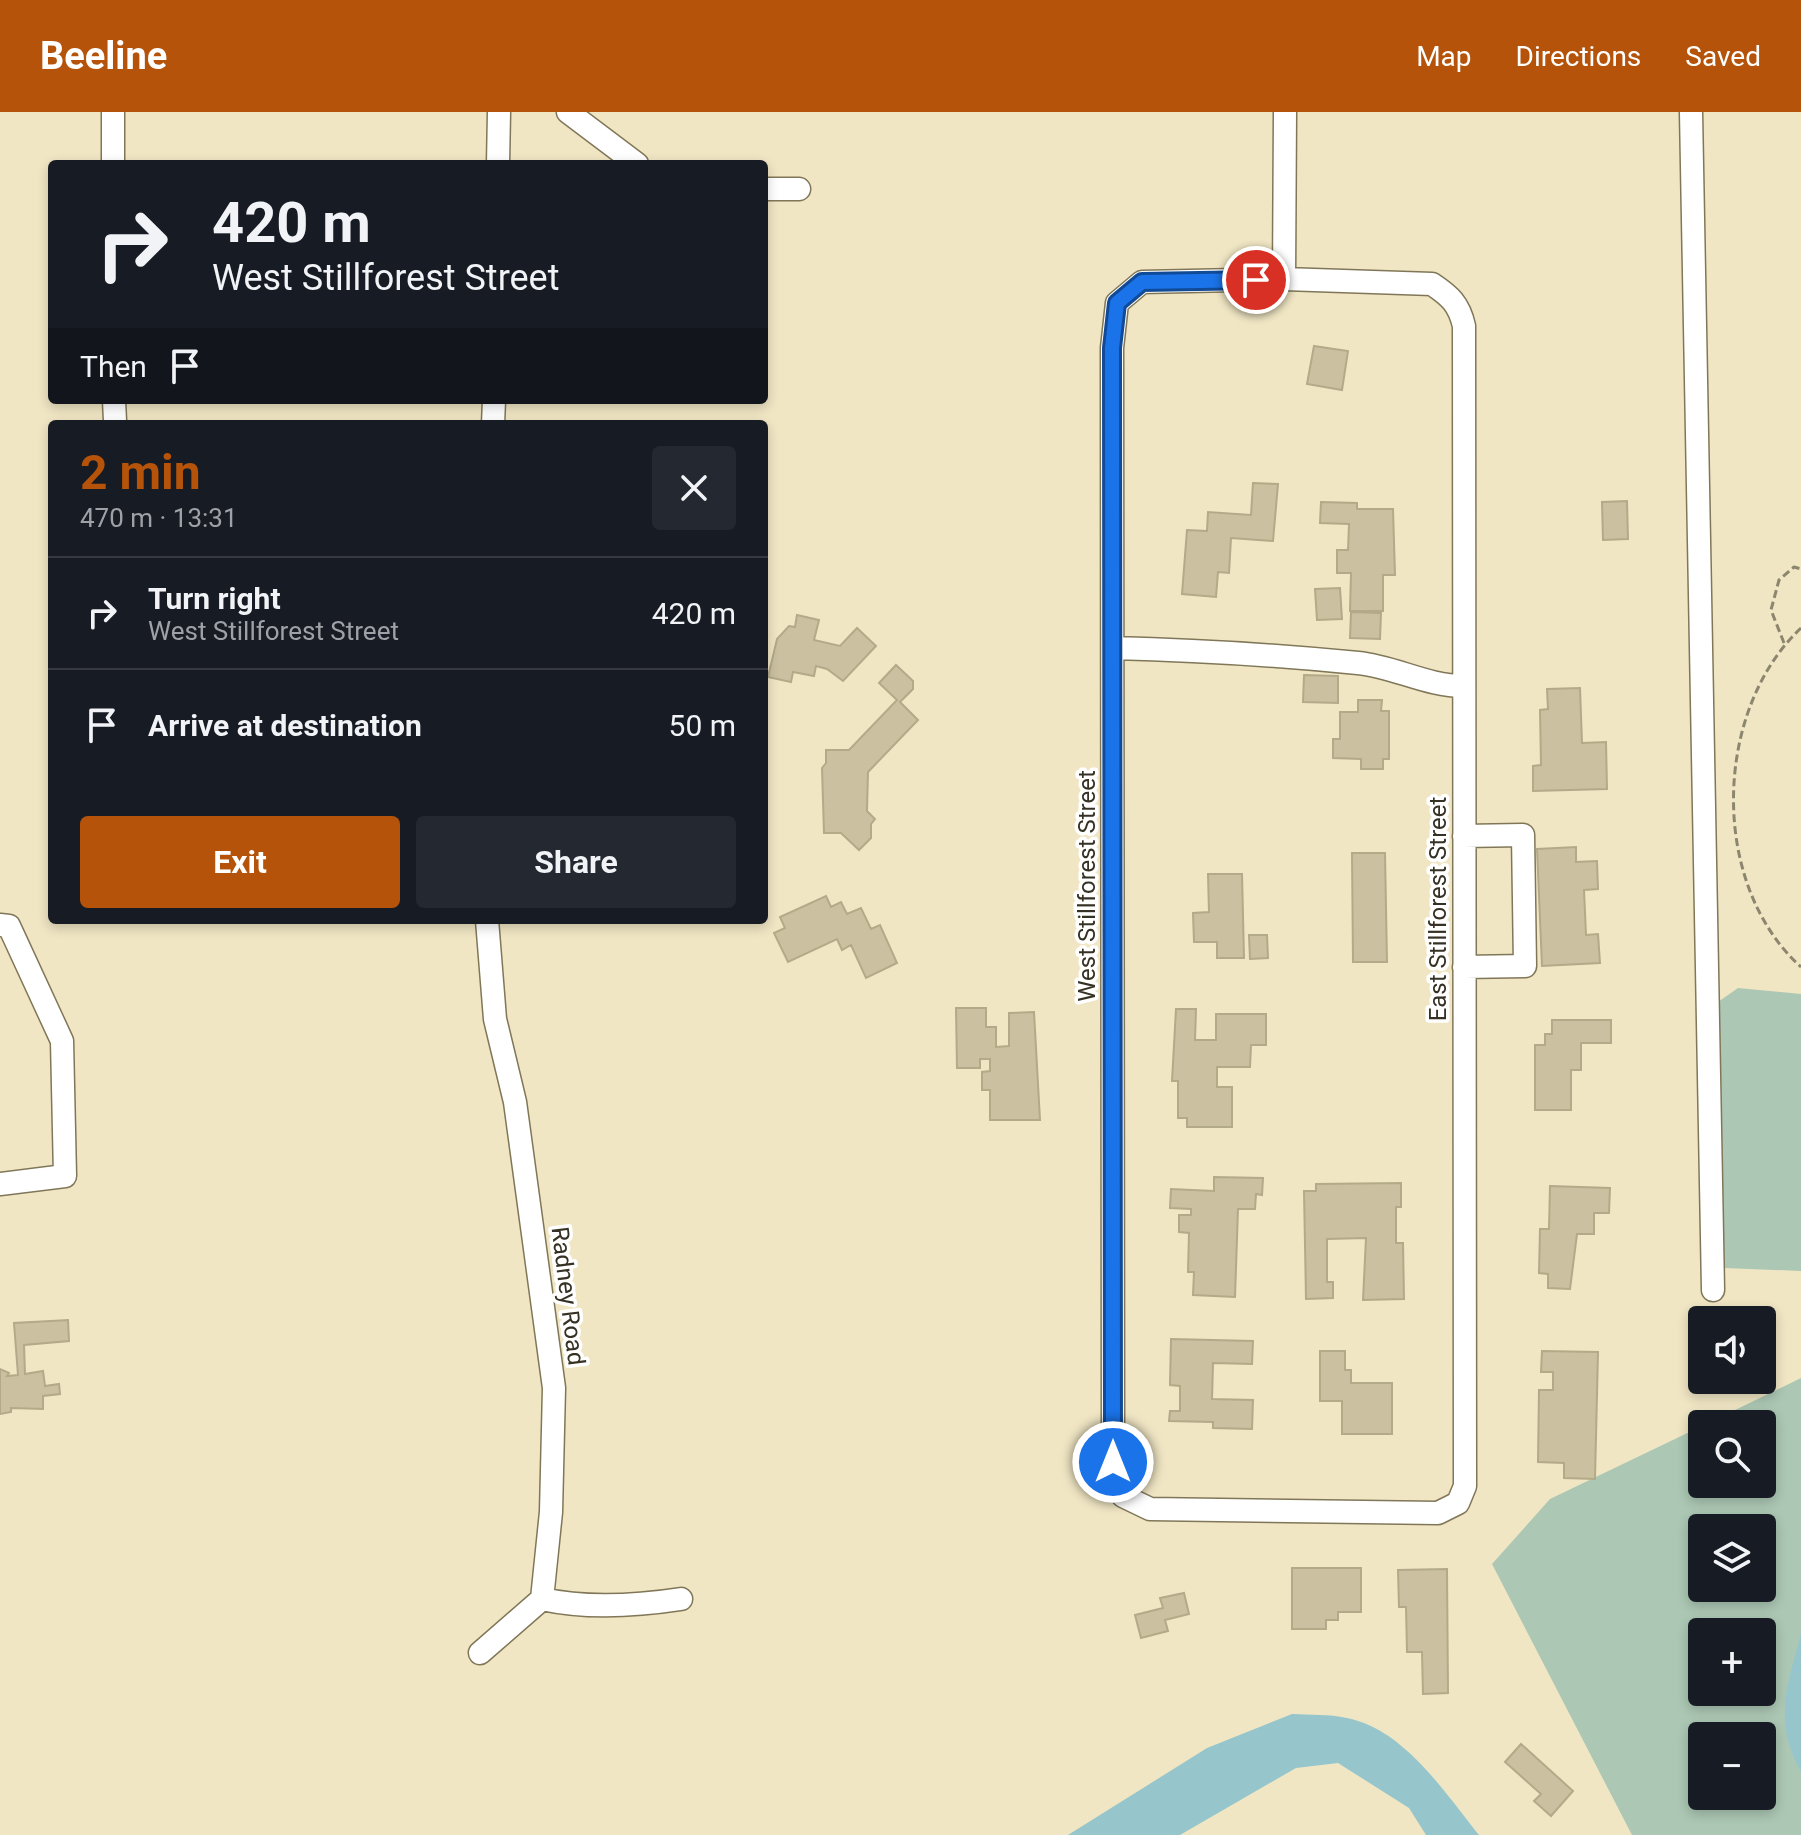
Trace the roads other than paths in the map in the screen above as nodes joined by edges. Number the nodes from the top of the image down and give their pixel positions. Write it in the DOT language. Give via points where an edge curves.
graph roads {
  1 [pos="113,112"];
  2 [pos="499,112"];
  3 [pos="568,112"];
  4 [pos="1285,112"];
  5 [pos="1691,112"];
  6 [pos="113,160"];
  7 [pos="498,160"];
  8 [pos="632,160"];
  9 [pos="768,189"];
  10 [pos="799,189"];
  11 [pos="1284,279"];
  12 [pos="1113,648"];
  13 [pos="1464,686"];
  14 [pos="1464,836"];
  15 [pos="487,924"];
  16 [pos="0,925"];
  17 [pos="1464,967"];
  18 [pos="0,1184"];
  19 [pos="1713,1290"];
  20 [pos="1268,1511"];
  21 [pos="542,1599"];
  22 [pos="681,1599"];
  23 [pos="480,1653"];
  1 -- 6 [label="street"];
  2 -- 7 [label="street"];
  3 -- 8 [label="street"];
  4 -- 11 [label="street"];
  5 -- 19 [label="street"];
  9 -- 10 [label="street"];
  11 -- 12 [label="street, West Stillforest Street" via="1142,282 1117,303 1112,348"];
  11 -- 13 [label="street, East Stillforest Street" via="1432,284 1460,308"];
  12 -- 13 [label="street" via="1358,663 1393,668 1422,682"];
  12 -- 20 [label="street, West Stillforest Street" via="1113,1462 1123,1496 1150,1509"];
  13 -- 14 [label="street, East Stillforest Street"];
  14 -- 17 [label="street, East Stillforest Street"];
  14 -- 17 [label="street" via="1523,835 1525,966"];
  15 -- 21 [label="street, Radney Road" via="495,1019 515,1102 554,1388 551,1512"];
  16 -- 18 [label="street" via="9,926 62,1041 65,1176"];
  17 -- 20 [label="street, East Stillforest Street" via="1465,1486 1458,1503 1438,1513"];
  21 -- 22 [label="street" via="642,1605"];
  21 -- 23 [label="street"];
}
